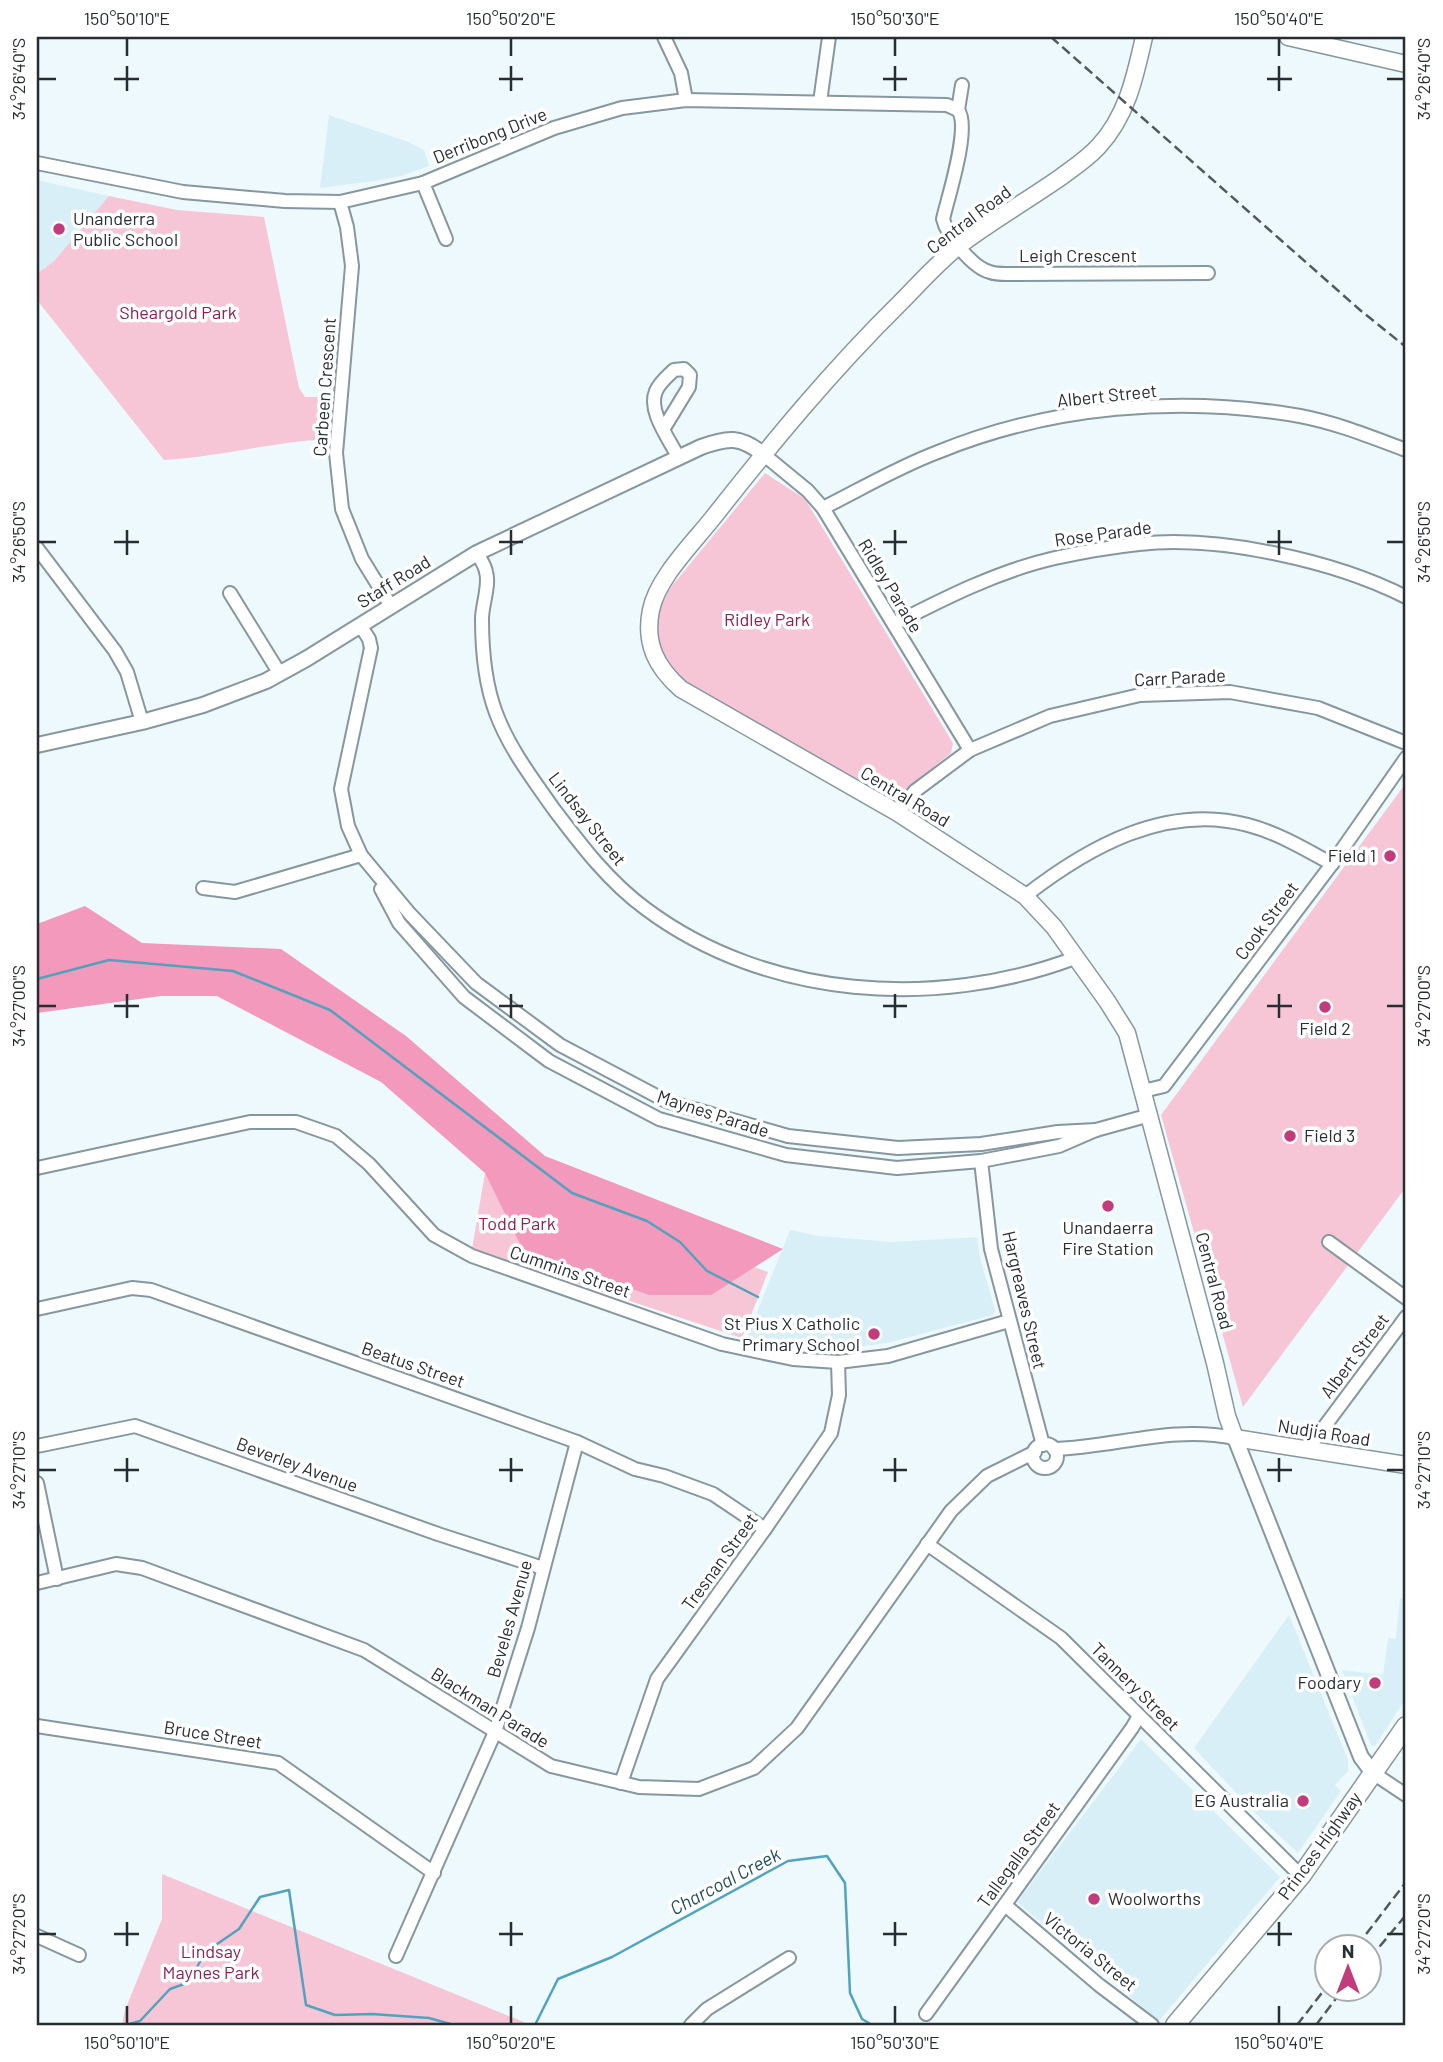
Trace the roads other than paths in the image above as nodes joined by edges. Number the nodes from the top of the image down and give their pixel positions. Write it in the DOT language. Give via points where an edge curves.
graph roads {
  1 [pos="664,37"];
  2 [pos="830,37"];
  3 [pos="1144,37"];
  4 [pos="1288,37"];
  5 [pos="1406,64"];
  6 [pos="962,85"];
  7 [pos="686,100"];
  8 [pos="820,102"];
  9 [pos="958,110"];
  10 [pos="37,163"];
  11 [pos="423,183"];
  12 [pos="340,202"];
  13 [pos="446,239"];
  14 [pos="959,246"];
  15 [pos="1208,274"];
  16 [pos="664,428"];
  17 [pos="1406,450"];
  18 [pos="763,454"];
  19 [pos="678,457"];
  20 [pos="823,508"];
  21 [pos="37,548"];
  22 [pos="477,553"];
  23 [pos="230,593"];
  24 [pos="1406,597"];
  25 [pos="391,606"];
  26 [pos="360,625"];
  27 [pos="894,625"];
  28 [pos="280,674"];
  29 [pos="142,722"];
  30 [pos="1406,743"];
  31 [pos="37,745"];
  32 [pos="970,750"];
  33 [pos="1406,758"];
  34 [pos="898,813"];
  35 [pos="361,855"];
  36 [pos="1332,864"];
  37 [pos="372,870"];
  38 [pos="203,888"];
  39 [pos="1025,896"];
  40 [pos="1075,958"];
  41 [pos="1143,1091"];
  42 [pos="1150,1115"];
  43 [pos="1096,1130"];
  44 [pos="981,1161"];
  45 [pos="37,1168"];
  46 [pos="1329,1242"];
  47 [pos="1406,1298"];
  48 [pos="37,1309"];
  49 [pos="1406,1317"];
  50 [pos="1009,1321"];
  51 [pos="838,1362"];
  52 [pos="1235,1438"];
  53 [pos="577,1442"];
  54 [pos="37,1446"];
  55 [pos="1307,1450"];
  56 [pos="1045,1453"];
  57 [pos="1406,1465"];
  58 [pos="37,1483"];
  59 [pos="765,1529"];
  60 [pos="927,1544"];
  61 [pos="543,1568"];
  62 [pos="57,1579"];
  63 [pos="37,1583"];
  64 [pos="1139,1716"];
  65 [pos="37,1726"];
  66 [pos="1406,1726"];
  67 [pos="495,1732"];
  68 [pos="1373,1773"];
  69 [pos="621,1783"];
  70 [pos="1406,1795"];
  71 [pos="434,1872"];
  72 [pos="1301,1876"];
  73 [pos="1005,1905"];
  74 [pos="37,1936"];
  75 [pos="79,1955"];
  76 [pos="396,1956"];
  77 [pos="789,1958"];
  78 [pos="926,2014"];
  79 [pos="691,2025"];
  80 [pos="1152,2025"];
  81 [pos="1175,2025"];
  1 -- 7 [label="street" via="681,74"];
  2 -- 8 [label="street"];
  3 -- 14 [label="main road, Central Road" via="1129,97 1096,149"];
  4 -- 5 [label="main road"];
  6 -- 9 [label="street"];
  7 -- 8 [label="street, Derribong Drive"];
  7 -- 11 [label="street, Derribong Drive" via="586,117"];
  8 -- 9 [label="street, Derribong Drive" via="947,105"];
  9 -- 14 [label="street" via="961,135 943,219"];
  10 -- 12 [label="street, Derribong Drive" via="183,192"];
  11 -- 12 [label="street, Derribong Drive"];
  11 -- 13 [label="street"];
  12 -- 25 [label="street, Carbeen Crescent" via="352,266 336,453 342,509 362,559"];
  14 -- 15 [label="street, Leigh Crescent" via="990,272"];
  14 -- 18 [label="main road, Central Road" via="849,353"];
  16 -- 19 [label="street"];
  17 -- 20 [label="street, Albert Street" via="1350,428 1301,416 1156,407 1091,411 1013,427 939,451"];
  18 -- 19 [label="street, Staff Road" via="733,439"];
  18 -- 20 [label="street, Ridley Parade"];
  18 -- 34 [label="main road, Central Road" via="656,596 649,628 653,656 681,689"];
  19 -- 22 [label="street, Staff Road"];
  20 -- 27 [label="street, Ridley Parade"];
  21 -- 29 [label="street" via="121,662"];
  22 -- 25 [label="street, Staff Road"];
  22 -- 40 [label="street, Lindsay Street" via="488,574 482,618 489,687 504,730 524,767 584,849 646,909 698,942 750,964 837,984 906,989 966,986 1014,978"];
  23 -- 28 [label="street"];
  24 -- 27 [label="street, Rose Parade" via="1296,557 1205,543 1140,543 1053,558 980,582"];
  25 -- 26 [label="street, Staff Road"];
  26 -- 28 [label="street, Staff Road"];
  26 -- 35 [label="street, Maynes Parade" via="371,648 341,789 348,826"];
  27 -- 32 [label="street, Ridley Parade"];
  28 -- 29 [label="street, Staff Road" via="203,705"];
  29 -- 31 [label="street, Staff Road"];
  30 -- 32 [label="street, Carr Parade" via="1318,708 1230,692 1140,695 1050,716"];
  32 -- 34 [label="street, Carr Parade" via="915,791"];
  33 -- 36 [label="street, Cook Street"];
  34 -- 39 [label="main road, Central Road"];
  35 -- 37 [label="street, Maynes Parade"];
  35 -- 38 [label="street" via="235,892"];
  36 -- 39 [label="street" via="1249,825 1217,820 1167,822 1096,848"];
  36 -- 41 [label="street, Cook Street" via="1164,1086"];
  37 -- 43 [label="street, Maynes Parade" via="476,983 560,1045 666,1101 788,1136 898,1148 981,1144"];
  37 -- 44 [label="street, Maynes Parade" via="399,923 464,997 549,1061 660,1119 786,1155 897,1168"];
  39 -- 40 [label="main road, Central Road"];
  40 -- 41 [label="main road, Central Road" via="1127,1033"];
  41 -- 42 [label="main road, Central Road"];
  42 -- 43 [label="street, Maynes Parade"];
  42 -- 52 [label="main road, Central Road"];
  43 -- 44 [label="street, Maynes Parade" via="1059,1146"];
  44 -- 50 [label="street, Hargreaves Street" via="991,1249"];
  45 -- 51 [label="street, Cummins Street" via="250,1122 296,1122 335,1136 369,1164 434,1235 472,1256 722,1344 793,1359"];
  46 -- 47 [label="street"];
  48 -- 53 [label="street, Beatus Street" via="132,1288 151,1290"];
  49 -- 55 [label="street, Albert Street"];
  50 -- 51 [label="street, Cummins Street" via="888,1356"];
  50 -- 56 [label="street, Hargreaves Street"];
  51 -- 59 [label="street, Tresnan Street" via="839,1395 831,1433"];
  52 -- 55 [label="main road, Nudjia Road"];
  52 -- 56 [label="street, Blackman Parade" via="1182,1433"];
  52 -- 68 [label="street, Central Road" via="1361,1758"];
  53 -- 59 [label="street, Beatus Street" via="635,1469 713,1494"];
  53 -- 61 [label="street, Beveles Avenue"];
  54 -- 61 [label="street, Beverley Avenue" via="135,1426"];
  55 -- 57 [label="main road, Nudjia Road"];
  56 -- 60 [label="street, Blackman Parade" via="988,1476 958,1502"];
  58 -- 62 [label="street"];
  59 -- 69 [label="street, Tresnan Street" via="654,1684"];
  60 -- 64 [label="street, Tannery Street" via="1060,1638"];
  60 -- 69 [label="street, Blackman Parade" via="797,1728 758,1765 699,1789"];
  61 -- 67 [label="street, Beveles Avenue"];
  62 -- 63 [label="street, Blackman Parade"];
  62 -- 67 [label="street, Blackman Parade" via="116,1564 142,1568 364,1650"];
  64 -- 72 [label="street, Tannery Street"];
  64 -- 73 [label="street, Tallegalla Street"];
  65 -- 71 [label="street, Bruce Street" via="278,1763"];
  66 -- 68 [label="main road, Princes Highway"];
  67 -- 69 [label="street, Blackman Parade" via="551,1766"];
  67 -- 71 [label="street, Beveles Avenue"];
  68 -- 70 [label="street"];
  68 -- 72 [label="main road, Princes Highway"];
  71 -- 76 [label="street, Beveles Avenue"];
  72 -- 81 [label="main road, Princes Highway"];
  73 -- 78 [label="street, Tallegalla Street"];
  73 -- 80 [label="street, Victoria Street"];
  74 -- 75 [label="street"];
  77 -- 79 [label="street" via="706,2009"];
}
